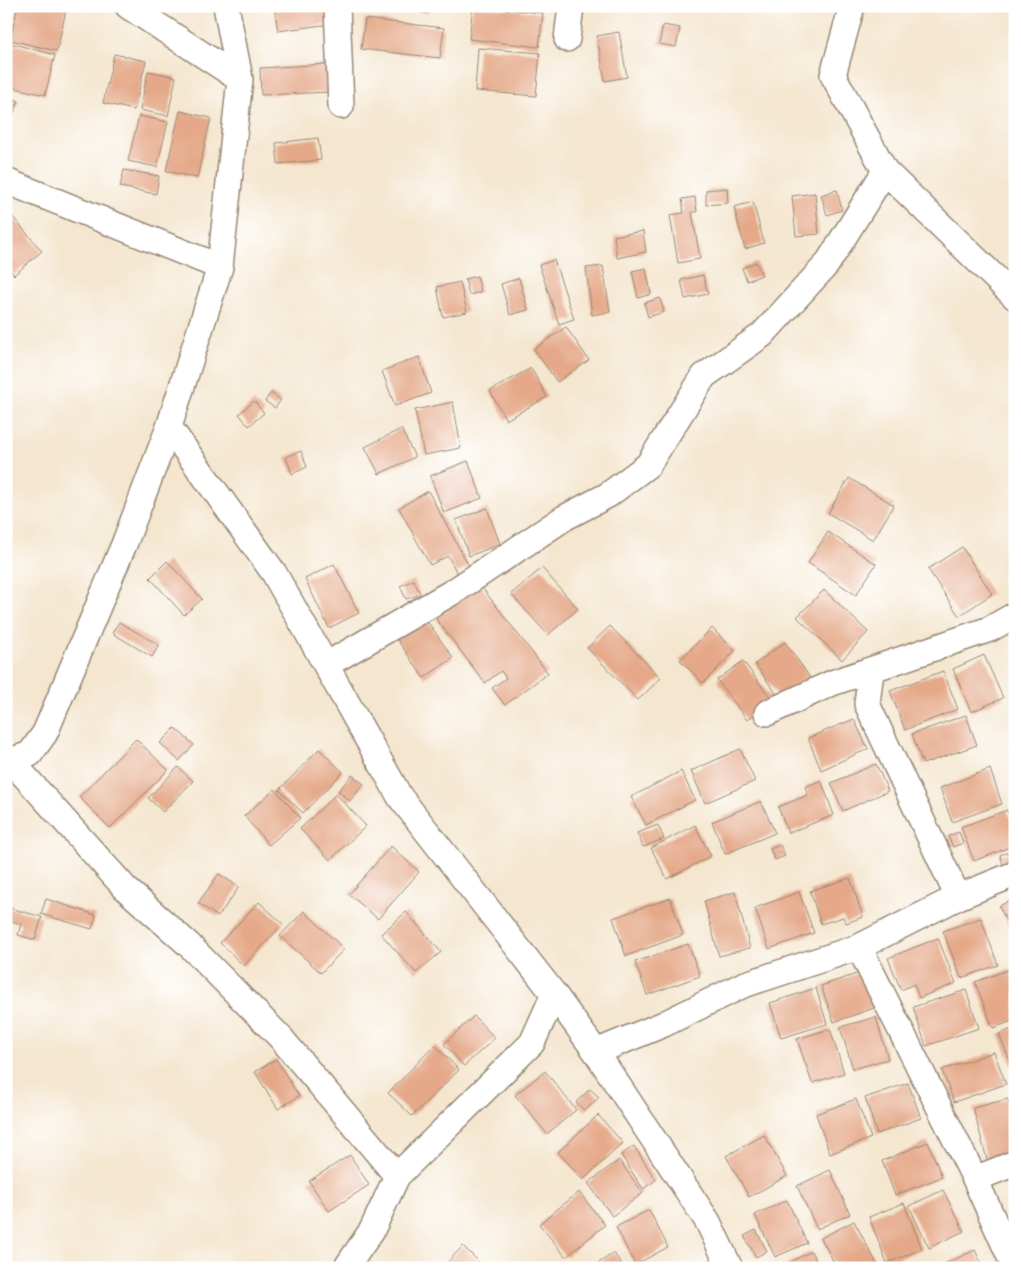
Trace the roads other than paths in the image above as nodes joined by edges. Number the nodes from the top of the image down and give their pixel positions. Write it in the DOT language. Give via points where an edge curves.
graph roads {
  1 [pos="128,6"];
  2 [pos="226,6"];
  3 [pos="337,6"];
  4 [pos="571,6"];
  5 [pos="852,6"];
  6 [pos="567,39"];
  7 [pos="240,79"];
  8 [pos="341,106"];
  9 [pos="885,171"];
  10 [pos="6,182"];
  11 [pos="220,267"];
  12 [pos="1015,297"];
  13 [pos="169,427"];
  14 [pos="1015,615"];
  15 [pos="326,665"];
  16 [pos="872,670"];
  17 [pos="767,713"];
  18 [pos="9,762"];
  19 [pos="1015,874"];
  20 [pos="958,897"];
  21 [pos="859,948"];
  22 [pos="554,994"];
  23 [pos="596,1052"];
  24 [pos="1015,1163"];
  25 [pos="397,1176"];
  26 [pos="975,1179"];
  27 [pos="720,1263"];
  28 [pos="346,1268"];
  29 [pos="1015,1268"];
  1 -- 7 [label="street"];
  2 -- 7 [label="street"];
  3 -- 8 [label="street"];
  4 -- 6 [label="street"];
  5 -- 9 [label="street" via="833,75"];
  7 -- 11 [label="street"];
  9 -- 12 [label="street"];
  9 -- 15 [label="street" via="827,264 762,335 704,376 648,465 608,495 564,518 456,590"];
  10 -- 11 [label="street"];
  11 -- 13 [label="street"];
  13 -- 15 [label="street" via="274,573"];
  13 -- 18 [label="street" via="45,733 30,754"];
  14 -- 16 [label="street" via="990,630"];
  15 -- 22 [label="street" via="400,798"];
  16 -- 17 [label="street" via="832,683"];
  16 -- 20 [label="street" via="867,704"];
  18 -- 25 [label="street" via="126,889 188,944 280,1037"];
  19 -- 20 [label="street"];
  20 -- 21 [label="street"];
  21 -- 23 [label="street" via="743,985 664,1024"];
  21 -- 26 [label="street"];
  22 -- 23 [label="street"];
  22 -- 25 [label="street" via="532,1043"];
  23 -- 27 [label="street" via="708,1222"];
  24 -- 26 [label="street"];
  25 -- 28 [label="street" via="372,1230"];
  26 -- 29 [label="street"];
}
